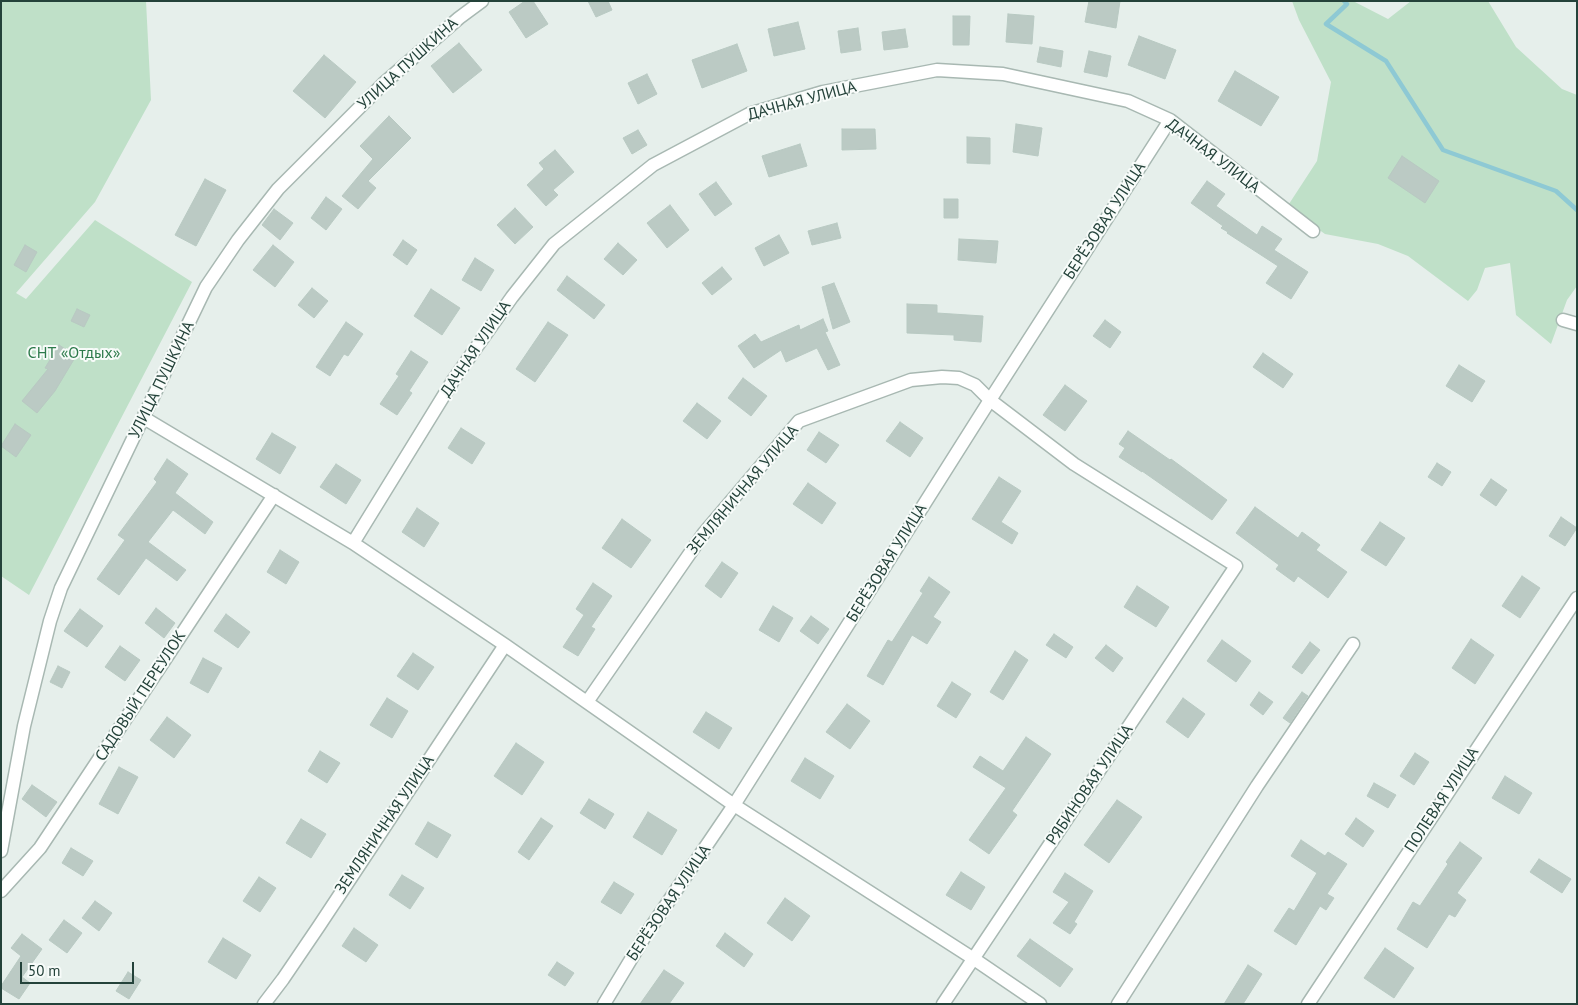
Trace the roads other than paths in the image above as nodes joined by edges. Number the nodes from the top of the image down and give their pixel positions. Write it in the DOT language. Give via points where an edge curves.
graph roads {
  1 [pos="482,1"];
  2 [pos="1170,120"];
  3 [pos="1312,232"];
  4 [pos="1563,320"];
  5 [pos="1577,324"];
  6 [pos="990,400"];
  7 [pos="144,418"];
  8 [pos="274,495"];
  9 [pos="353,543"];
  10 [pos="1236,566"];
  11 [pos="1577,598"];
  12 [pos="1353,644"];
  13 [pos="505,645"];
  14 [pos="587,702"];
  15 [pos="734,806"];
  16 [pos="1,851"];
  17 [pos="1,891"];
  18 [pos="974,959"];
  19 [pos="264,1004"];
  20 [pos="604,1004"];
  21 [pos="944,1004"];
  22 [pos="1040,1004"];
  23 [pos="1118,1004"];
  24 [pos="1308,1004"];
  1 -- 7 [label="street, УЛИЦА ПУШКИНА" via="383,84 278,189 206,287"];
  2 -- 3 [label="street, ДАЧНАЯ УЛИЦА"];
  2 -- 6 [label="street, БЕРЁЗОВАЯ УЛИЦА"];
  2 -- 9 [label="street, ДАЧНАЯ УЛИЦА" via="1128,101 1003,74 937,70 823,92 749,114 653,165 554,244 454,379"];
  4 -- 5 [label="street"];
  6 -- 10 [label="street, ЗЕМЛЯНИЧНАЯ УЛИЦА" via="1074,464"];
  6 -- 14 [label="street, ЗЕМЛЯНИЧНАЯ УЛИЦА" via="975,385 959,378 924,377 798,421 704,533"];
  6 -- 15 [label="street, БЕРЁЗОВАЯ УЛИЦА"];
  7 -- 8 [label="street"];
  7 -- 16 [label="street, УЛИЦА ПУШКИНА" via="61,588 50,621 24,726"];
  8 -- 9 [label="street"];
  8 -- 17 [label="street, САДОВЫЙ ПЕРЕУЛОК" via="40,848"];
  9 -- 13 [label="street"];
  10 -- 18 [label="street, РЯБИНОВАЯ УЛИЦА"];
  11 -- 24 [label="street, ПОЛЕВАЯ УЛИЦА"];
  12 -- 23 [label="street" via="1257,786"];
  13 -- 14 [label="street"];
  13 -- 19 [label="street, ЗЕМЛЯНИЧНАЯ УЛИЦА"];
  14 -- 15 [label="street"];
  15 -- 18 [label="street"];
  15 -- 20 [label="street, БЕРЁЗОВАЯ УЛИЦА" via="645,936"];
  18 -- 21 [label="street, РЯБИНОВАЯ УЛИЦА"];
  18 -- 22 [label="street"];
}
